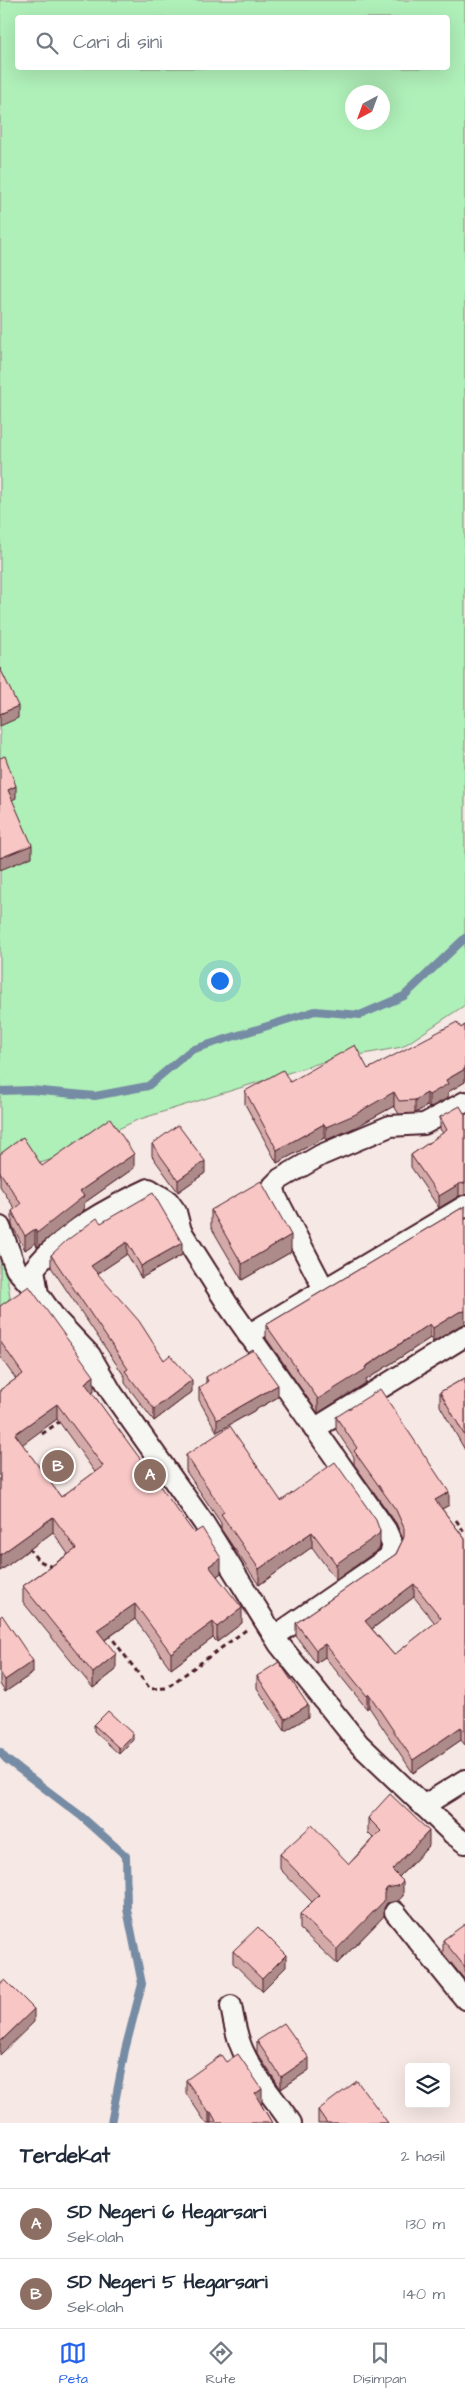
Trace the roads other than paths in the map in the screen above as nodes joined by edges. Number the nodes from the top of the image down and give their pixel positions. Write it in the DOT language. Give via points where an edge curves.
graph roads {
  1 [pos="465,1102"];
  2 [pos="465,1206"];
  3 [pos="0,1227"];
  4 [pos="324,1289"];
  5 [pos="38,1294"];
  6 [pos="248,1335"];
  7 [pos="465,1336"];
  8 [pos="314,1429"];
  9 [pos="275,1636"];
  10 [pos="465,1780"];
  11 [pos="423,1806"];
  12 [pos="465,1843"];
  13 [pos="395,1912"];
  14 [pos="465,1999"];
  15 [pos="231,2006"];
  16 [pos="291,2123"];
  1 -- 4 [label="street" via="424,1124 390,1126 321,1155 280,1178 273,1186 277,1200"];
  2 -- 4 [label="street"];
  3 -- 5 [label="street" via="16,1269"];
  4 -- 6 [label="street"];
  5 -- 6 [label="street" via="34,1269 48,1251 123,1201 149,1189 168,1201 176,1212 181,1231"];
  5 -- 9 [label="street" via="56,1319 90,1355 112,1393 203,1522"];
  6 -- 8 [label="street"];
  7 -- 8 [label="street"];
  8 -- 9 [label="street" via="386,1530 393,1546 389,1557"];
  9 -- 11 [label="street" via="359,1744"];
  10 -- 11 [label="street"];
  11 -- 12 [label="street"];
  13 -- 14 [label="street"];
  15 -- 16 [label="street" via="244,2054"];
}
